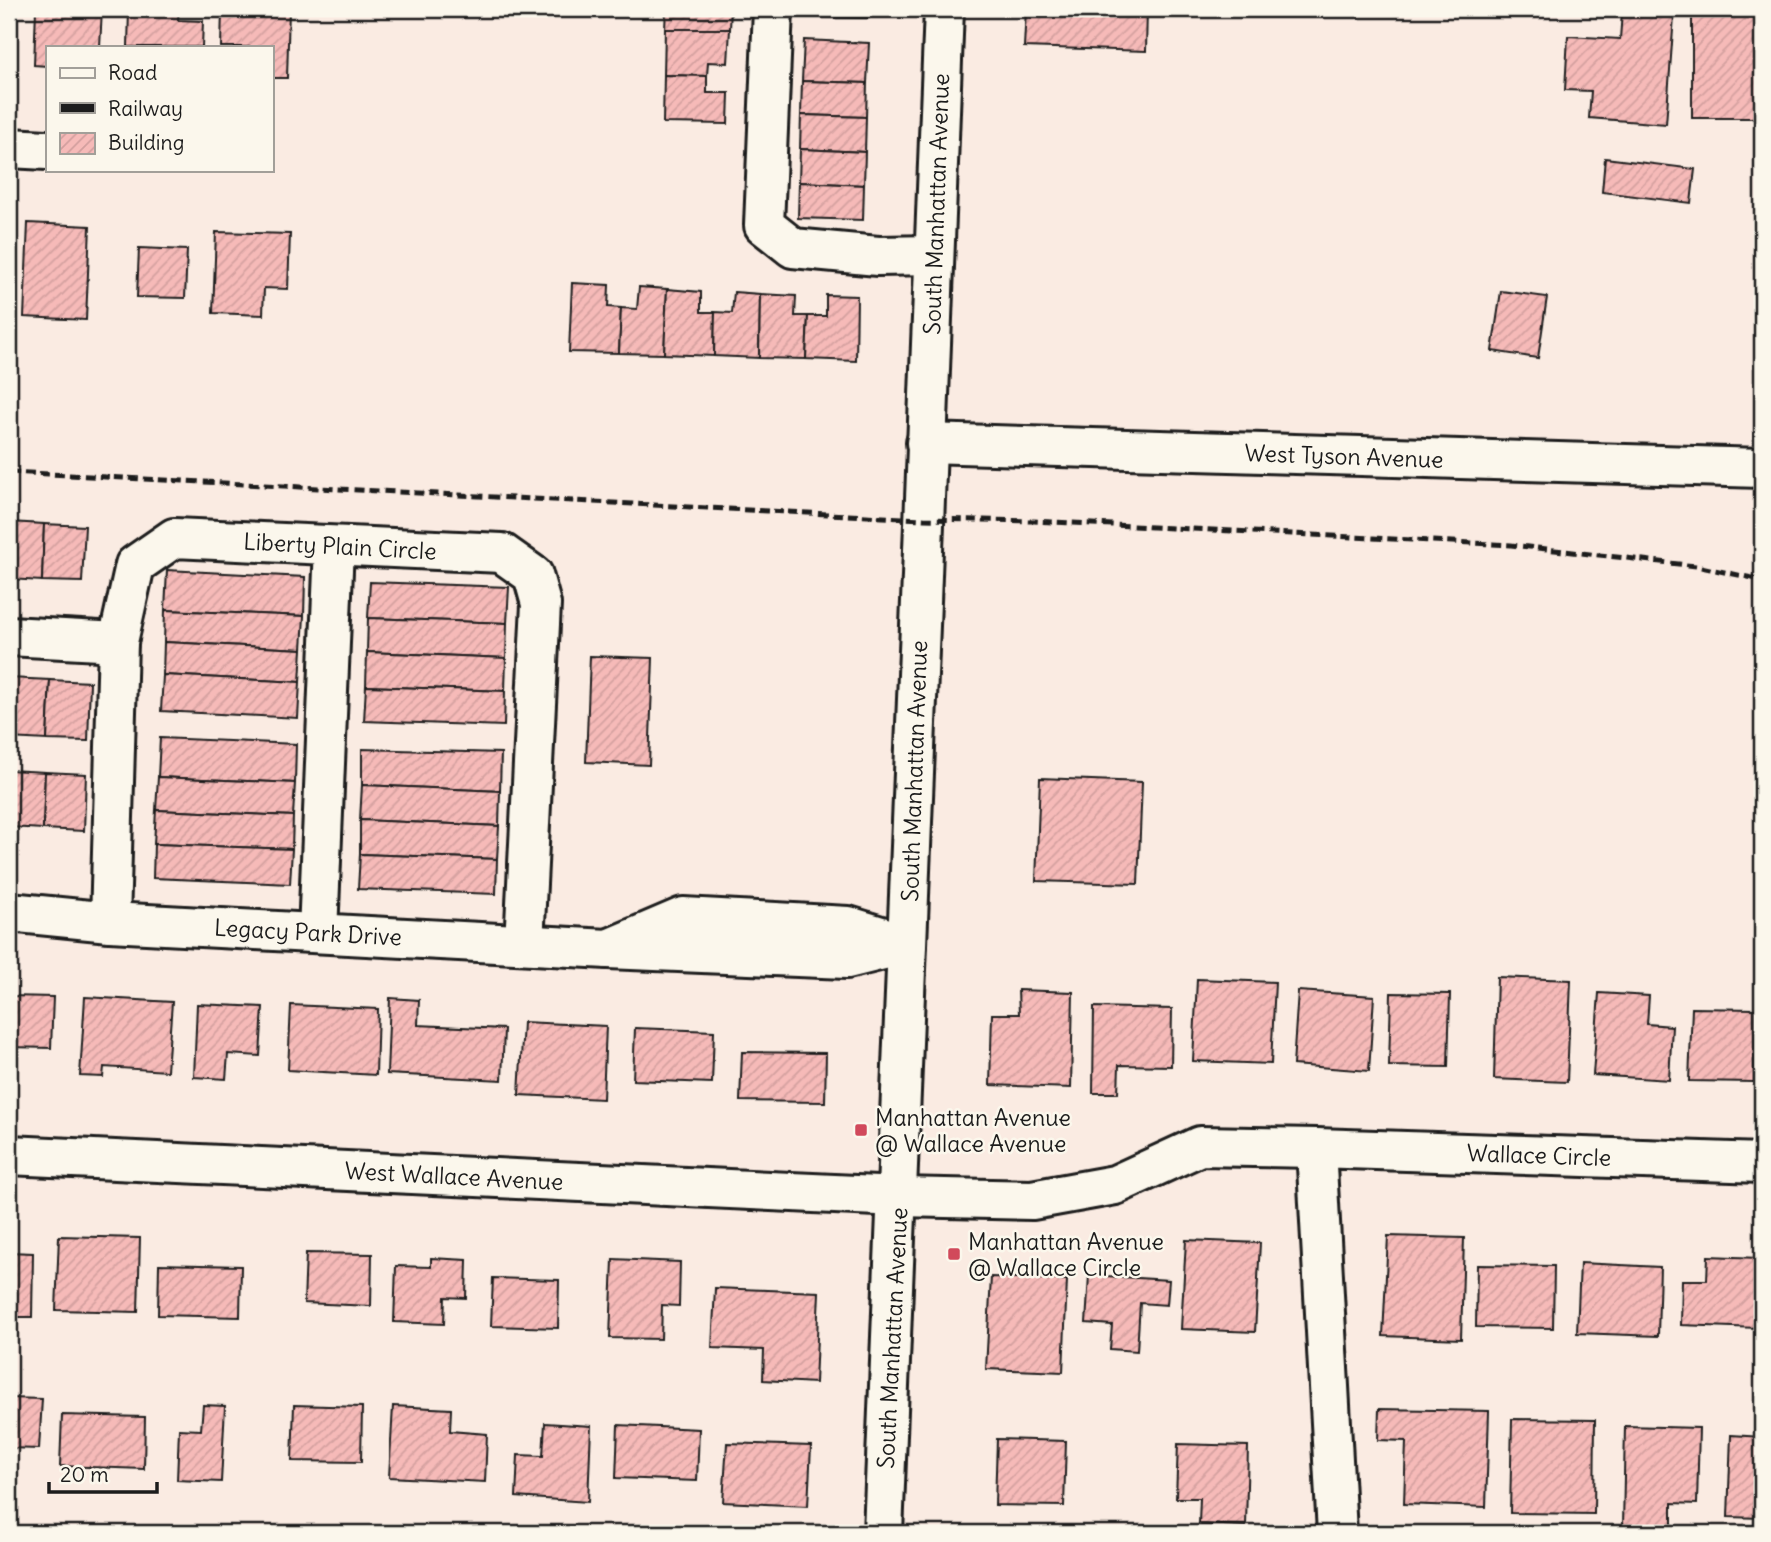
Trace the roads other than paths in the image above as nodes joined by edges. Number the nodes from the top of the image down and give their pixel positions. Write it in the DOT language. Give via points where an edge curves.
graph roads {
  1 [pos="773,9"];
  2 [pos="944,9"];
  3 [pos="9,148"];
  4 [pos="46,150"];
  5 [pos="934,255"];
  6 [pos="926,443"];
  7 [pos="1762,468"];
  8 [pos="334,546"];
  9 [pos="9,636"];
  10 [pos="118,642"];
  11 [pos="9,912"];
  12 [pos="110,922"];
  13 [pos="318,933"];
  14 [pos="524,944"];
  15 [pos="907,944"];
  16 [pos="1316,1148"];
  17 [pos="9,1156"];
  18 [pos="1762,1163"];
  19 [pos="899,1197"];
  20 [pos="883,1533"];
  21 [pos="1336,1533"];
  1 -- 5 [label="street" via="764,225 793,248 878,256"];
  2 -- 5 [label="street, South Manhattan Avenue"];
  3 -- 4 [label="street"];
  5 -- 6 [label="street, South Manhattan Avenue"];
  6 -- 7 [label="street, West Tyson Avenue"];
  6 -- 15 [label="street, South Manhattan Avenue"];
  8 -- 10 [label="street, Liberty Plain Circle" via="174,538 135,565"];
  8 -- 13 [label="street"];
  8 -- 14 [label="street, Liberty Plain Circle" via="502,554 533,575 541,604"];
  9 -- 10 [label="street"];
  10 -- 12 [label="street, Liberty Plain Circle"];
  11 -- 12 [label="street, Legacy Park Drive"];
  12 -- 13 [label="street, Legacy Park Drive"];
  13 -- 14 [label="street, Legacy Park Drive"];
  14 -- 15 [label="street, Legacy Park Drive" via="608,949 683,917 732,937 847,959"];
  15 -- 19 [label="street, South Manhattan Avenue"];
  16 -- 18 [label="street, Wallace Circle"];
  16 -- 19 [label="street, Wallace Circle" via="1200,1146 1115,1185 1032,1200"];
  16 -- 21 [label="street"];
  17 -- 19 [label="street, West Wallace Avenue"];
  19 -- 20 [label="street, South Manhattan Avenue"];
}
